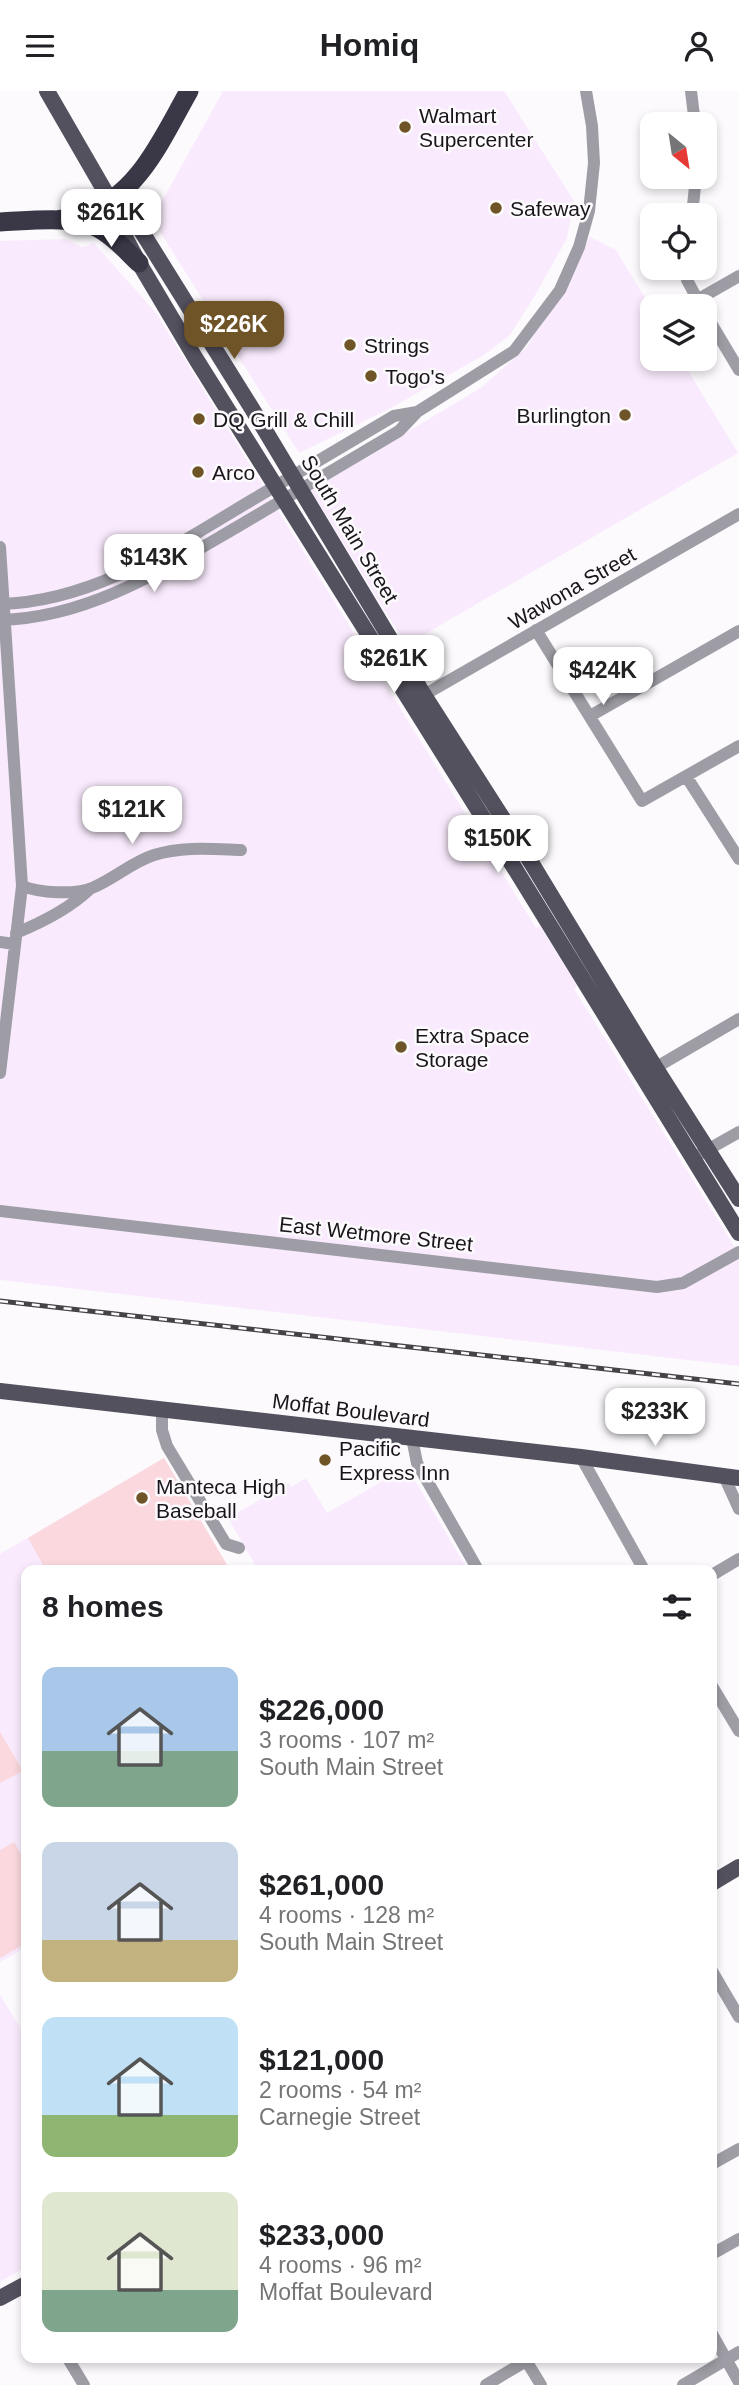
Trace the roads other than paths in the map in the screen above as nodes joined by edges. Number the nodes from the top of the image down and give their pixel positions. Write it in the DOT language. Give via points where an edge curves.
graph roads {
  1 [pos="47,91"];
  2 [pos="189,91"];
  3 [pos="586,91"];
  4 [pos="691,91"];
  5 [pos="694,112"];
  6 [pos="110,200"];
  7 [pos="57,220"];
  8 [pos="0,222"];
  9 [pos="139,263"];
  10 [pos="739,275"];
  11 [pos="177,289"];
  12 [pos="712,294"];
  13 [pos="160,299"];
  14 [pos="717,334"];
  15 [pos="196,359"];
  16 [pos="739,370"];
  17 [pos="251,407"];
  18 [pos="297,482"];
  19 [pos="280,492"];
  20 [pos="739,514"];
  21 [pos="0,547"];
  22 [pos="2,604"];
  23 [pos="2,620"];
  24 [pos="536,630"];
  25 [pos="739,631"];
  26 [pos="384,658"];
  27 [pos="424,695"];
  28 [pos="590,716"];
  29 [pos="739,746"];
  30 [pos="686,776"];
  31 [pos="241,850"];
  32 [pos="739,859"];
  33 [pos="525,868"];
  34 [pos="22,886"];
  35 [pos="90,889"];
  36 [pos="15,938"];
  37 [pos="0,942"];
  38 [pos="739,1019"];
  39 [pos="648,1071"];
  40 [pos="0,1073"];
  41 [pos="739,1132"];
  42 [pos="707,1150"];
  43 [pos="692,1158"];
  44 [pos="739,1199"];
  45 [pos="0,1211"];
  46 [pos="739,1233"];
  47 [pos="739,1252"];
  48 [pos="0,1391"];
  49 [pos="162,1409"];
  50 [pos="412,1438"];
  51 [pos="581,1457"];
  52 [pos="731,1477"];
  53 [pos="739,1509"];
  54 [pos="239,1548"];
  55 [pos="739,1559"];
  56 [pos="475,1565"];
  57 [pos="641,1565"];
  58 [pos="717,1572"];
  59 [pos="717,1694"];
  60 [pos="739,1731"];
  61 [pos="739,1867"];
  62 [pos="717,1880"];
  63 [pos="717,1980"];
  64 [pos="739,2017"];
  65 [pos="739,2149"];
  66 [pos="717,2161"];
  67 [pos="739,2239"];
  68 [pos="717,2251"];
  69 [pos="21,2288"];
  70 [pos="0,2298"];
  71 [pos="717,2343"];
  72 [pos="739,2352"];
  73 [pos="726,2359"];
  74 [pos="71,2363"];
  75 [pos="519,2363"];
  76 [pos="527,2363"];
  77 [pos="739,2382"];
  78 [pos="84,2385"];
  79 [pos="486,2385"];
  80 [pos="541,2385"];
  81 [pos="683,2385"];
  1 -- 6 [label="main road, South Main Street"];
  2 -- 6 [label="highway" via="144,170"];
  3 -- 18 [label="street" via="594,163 589,211 560,290 514,351 417,412 398,431"];
  4 -- 5 [label="street"];
  6 -- 7 [label="highway" via="85,214"];
  6 -- 9 [label="main road, South Main Street"];
  6 -- 11 [label="main road, South Main Street" via="127,208"];
  7 -- 8 [label="highway"];
  7 -- 9 [label="highway" via="96,226"];
  9 -- 13 [label="main road, South Main Street"];
  10 -- 12 [label="street"];
  11 -- 13 [label="main road"];
  11 -- 17 [label="main road, South Main Street"];
  13 -- 15 [label="main road, South Main Street"];
  14 -- 16 [label="street"];
  15 -- 17 [label="main road" via="208,361 235,396"];
  15 -- 19 [label="main road, South Main Street"];
  17 -- 18 [label="main road, South Main Street"];
  18 -- 19 [label="street"];
  18 -- 27 [label="main road, South Main Street"];
  19 -- 22 [label="street" via="110,578 47,599"];
  19 -- 23 [label="street" via="151,577 51,614"];
  19 -- 26 [label="main road, South Main Street"];
  20 -- 24 [label="street, Wawona Street"];
  21 -- 22 [label="street"];
  22 -- 23 [label="street"];
  23 -- 34 [label="street"];
  24 -- 27 [label="street, Wawona Street"];
  24 -- 28 [label="street"];
  25 -- 28 [label="street"];
  26 -- 27 [label="main road"];
  26 -- 33 [label="main road, South Main Street"];
  27 -- 33 [label="main road, South Main Street"];
  28 -- 30 [label="street" via="642,801"];
  29 -- 30 [label="street"];
  30 -- 32 [label="street"];
  31 -- 35 [label="street" via="180,849 157,854"];
  33 -- 39 [label="main road, South Main Street"];
  34 -- 35 [label="street" via="52,893"];
  34 -- 36 [label="street"];
  35 -- 36 [label="street" via="77,902"];
  36 -- 37 [label="street"];
  36 -- 40 [label="street"];
  38 -- 39 [label="street"];
  39 -- 42 [label="main road, South Main Street"];
  39 -- 43 [label="main road, South Main Street"];
  41 -- 42 [label="street"];
  42 -- 43 [label="street"];
  42 -- 44 [label="main road, South Main Street"];
  43 -- 46 [label="main road, South Main Street"];
  45 -- 47 [label="street, East Wetmore Street" via="657,1287 684,1283"];
  48 -- 49 [label="main road, Moffat Boulevard"];
  49 -- 50 [label="main road, Moffat Boulevard"];
  49 -- 54 [label="street" via="167,1446 226,1544"];
  50 -- 51 [label="main road, Moffat Boulevard"];
  50 -- 56 [label="street" via="417,1463"];
  51 -- 52 [label="main road, Moffat Boulevard"];
  51 -- 57 [label="street"];
  52 -- 53 [label="street"];
  55 -- 58 [label="street"];
  59 -- 60 [label="street"];
  61 -- 62 [label="main road"];
  63 -- 64 [label="street"];
  65 -- 66 [label="street"];
  67 -- 68 [label="street"];
  69 -- 70 [label="main road"];
  71 -- 73 [label="street"];
  72 -- 73 [label="street"];
  73 -- 77 [label="street"];
  73 -- 81 [label="street"];
  74 -- 78 [label="street"];
  75 -- 79 [label="street"];
  76 -- 80 [label="street"];
}
